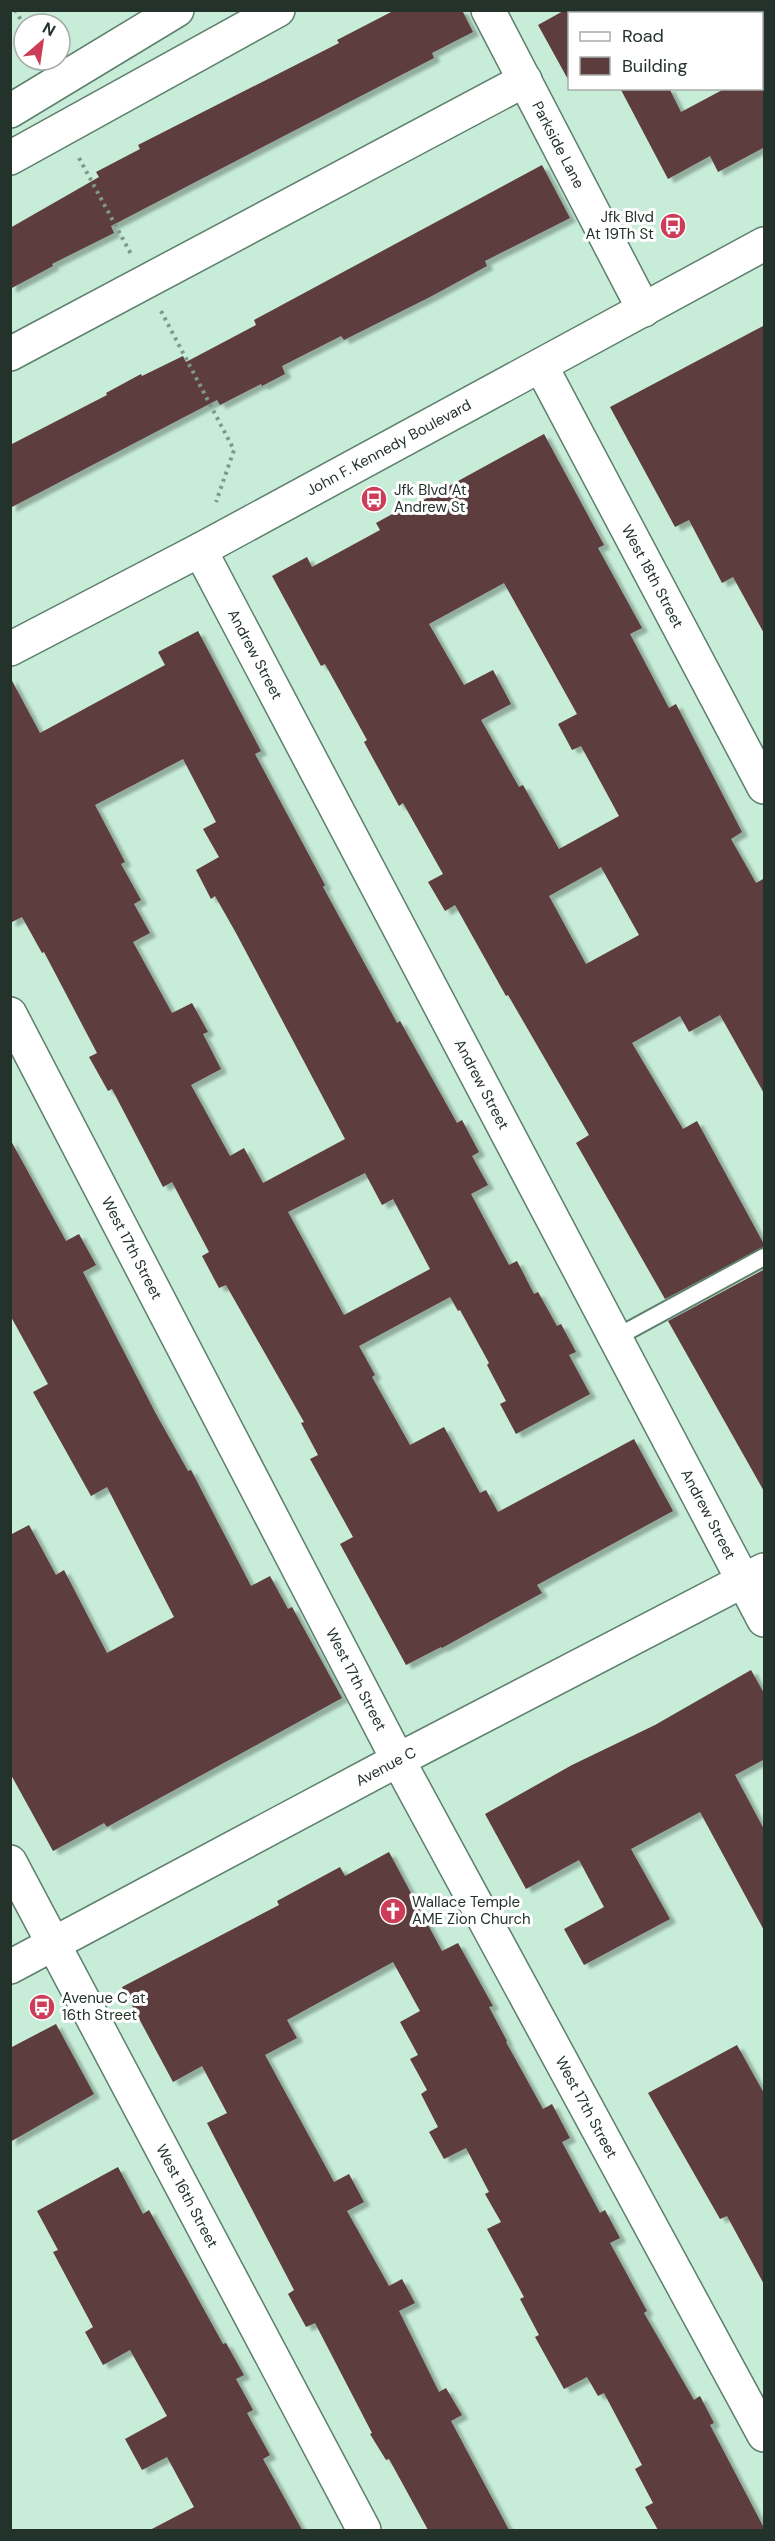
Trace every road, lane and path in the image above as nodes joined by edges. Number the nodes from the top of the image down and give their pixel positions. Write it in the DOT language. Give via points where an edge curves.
graph roads {
  1 [pos="177,10"];
  2 [pos="278,10"];
  3 [pos="488,10"];
  4 [pos="525,80"];
  5 [pos="10,111"];
  6 [pos="10,158"];
  7 [pos="765,244"];
  8 [pos="644,310"];
  9 [pos="10,354"];
  10 [pos="542,366"];
  11 [pos="200,550"];
  12 [pos="10,649"];
  13 [pos="765,787"];
  14 [pos="10,1014"];
  15 [pos="765,1257"];
  16 [pos="615,1338"];
  17 [pos="754,1575"];
  18 [pos="765,1620"];
  19 [pos="398,1760"];
  20 [pos="10,1862"];
  21 [pos="54,1942"];
  22 [pos="10,1966"];
  23 [pos="765,2434"];
  24 [pos="364,2530"];
  1 -- 5 [label="street"];
  2 -- 6 [label="street"];
  3 -- 4 [label="street, Parkside Lane"];
  4 -- 8 [label="street, Parkside Lane"];
  4 -- 9 [label="street"];
  7 -- 8 [label="street, John F. Kennedy Boulevard"];
  8 -- 10 [label="street, John F. Kennedy Boulevard"];
  10 -- 11 [label="street, John F. Kennedy Boulevard"];
  10 -- 13 [label="street, West 18th Street"];
  11 -- 12 [label="street, John F. Kennedy Boulevard"];
  11 -- 16 [label="street, Andrew Street"];
  14 -- 19 [label="street, West 17th Street"];
  15 -- 16 [label="lane"];
  16 -- 17 [label="street, Andrew Street"];
  17 -- 18 [label="street, Andrew Street"];
  17 -- 19 [label="street, Avenue C"];
  19 -- 21 [label="street, Avenue C"];
  19 -- 23 [label="street, West 17th Street"];
  20 -- 21 [label="street, West 16th Street"];
  21 -- 22 [label="street, Avenue C"];
  21 -- 24 [label="street, West 16th Street"];
}
